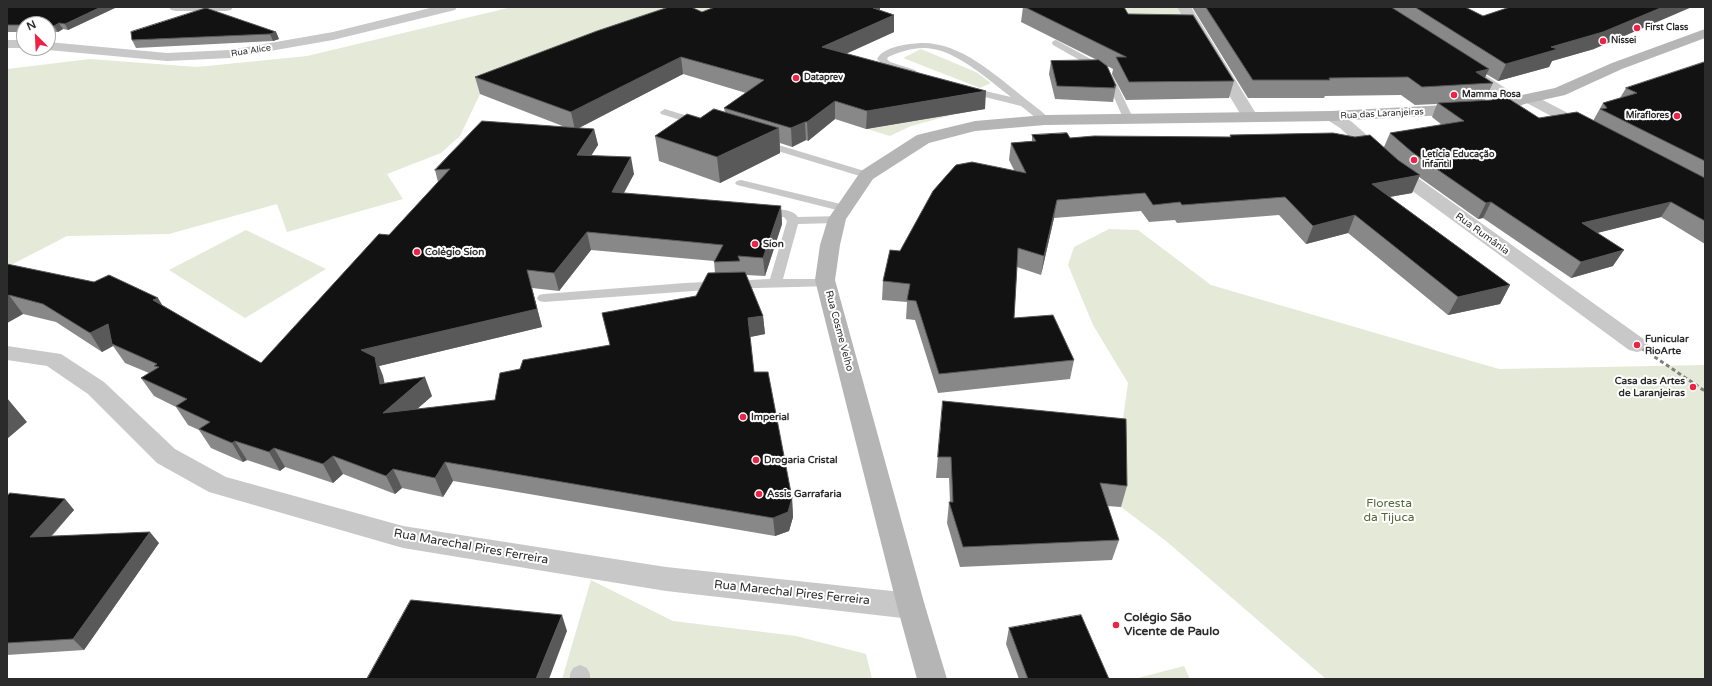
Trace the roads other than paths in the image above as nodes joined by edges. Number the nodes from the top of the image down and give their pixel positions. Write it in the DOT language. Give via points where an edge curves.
graph roads {
  1 [pos="176,7"];
  2 [pos="226,7"];
  3 [pos="450,7"];
  4 [pos="1184,7"];
  5 [pos="1180,25"];
  6 [pos="1195,25"];
  7 [pos="1703,35"];
  8 [pos="1056,43"];
  9 [pos="56,47"];
  10 [pos="1456,62"];
  11 [pos="924,76"];
  12 [pos="960,88"];
  13 [pos="1523,100"];
  14 [pos="1024,103"];
  15 [pos="665,112"];
  16 [pos="1332,116"];
  17 [pos="1250,117"];
  18 [pos="1128,118"];
  19 [pos="1045,120"];
  20 [pos="710,126"];
  21 [pos="1596,134"];
  22 [pos="755,140"];
  23 [pos="866,176"];
  24 [pos="741,183"];
  25 [pos="750,213"];
  26 [pos="841,214"];
  27 [pos="793,221"];
  28 [pos="776,282"];
  29 [pos="826,283"];
  30 [pos="544,298"];
  31 [pos="1637,345"];
  32 [pos="7,353"];
  33 [pos="911,606"];
  34 [pos="932,679"];
  1 -- 2 [label="street"];
  3 -- 9 [label="street, Rua Alice" via="333,36 230,54 167,57"];
  4 -- 6 [label="street"];
  5 -- 6 [label="street"];
  6 -- 17 [label="street"];
  7 -- 13 [label="main road, Rua das Laranjeiras" via="1617,66 1560,92"];
  8 -- 18 [label="lane" via="1086,60 1110,78"];
  10 -- 13 [label="street"];
  11 -- 14 [label="lane" via="887,64 882,59 884,55 900,48 934,46 949,50"];
  12 -- 14 [label="lane"];
  13 -- 16 [label="main road, Rua das Laranjeiras" via="1484,108"];
  13 -- 21 [label="street"];
  14 -- 19 [label="lane"];
  15 -- 20 [label="lane"];
  16 -- 17 [label="main road, Rua das Laranjeiras"];
  16 -- 31 [label="street, Rua Rumânia" via="1346,125 1398,172"];
  17 -- 18 [label="main road, Rua das Laranjeiras"];
  18 -- 19 [label="main road, Rua das Laranjeiras"];
  19 -- 23 [label="main road, Rua Cosme Velho" via="975,126 923,139"];
  22 -- 23 [label="lane"];
  23 -- 26 [label="main road, Rua Cosme Velho"];
  24 -- 26 [label="lane"];
  25 -- 27 [label="lane" via="786,214 792,217"];
  26 -- 27 [label="lane"];
  26 -- 29 [label="main road, Rua Cosme Velho" via="830,245"];
  27 -- 28 [label="lane"];
  28 -- 29 [label="lane"];
  28 -- 30 [label="lane"];
  29 -- 33 [label="main road, Rua Cosme Velho"];
  32 -- 33 [label="street, Rua Marechal Pires Ferreira" via="53,359 96,388 166,456 218,484 403,537 666,579"];
  33 -- 34 [label="main road, Rua Cosme Velho"];
}
